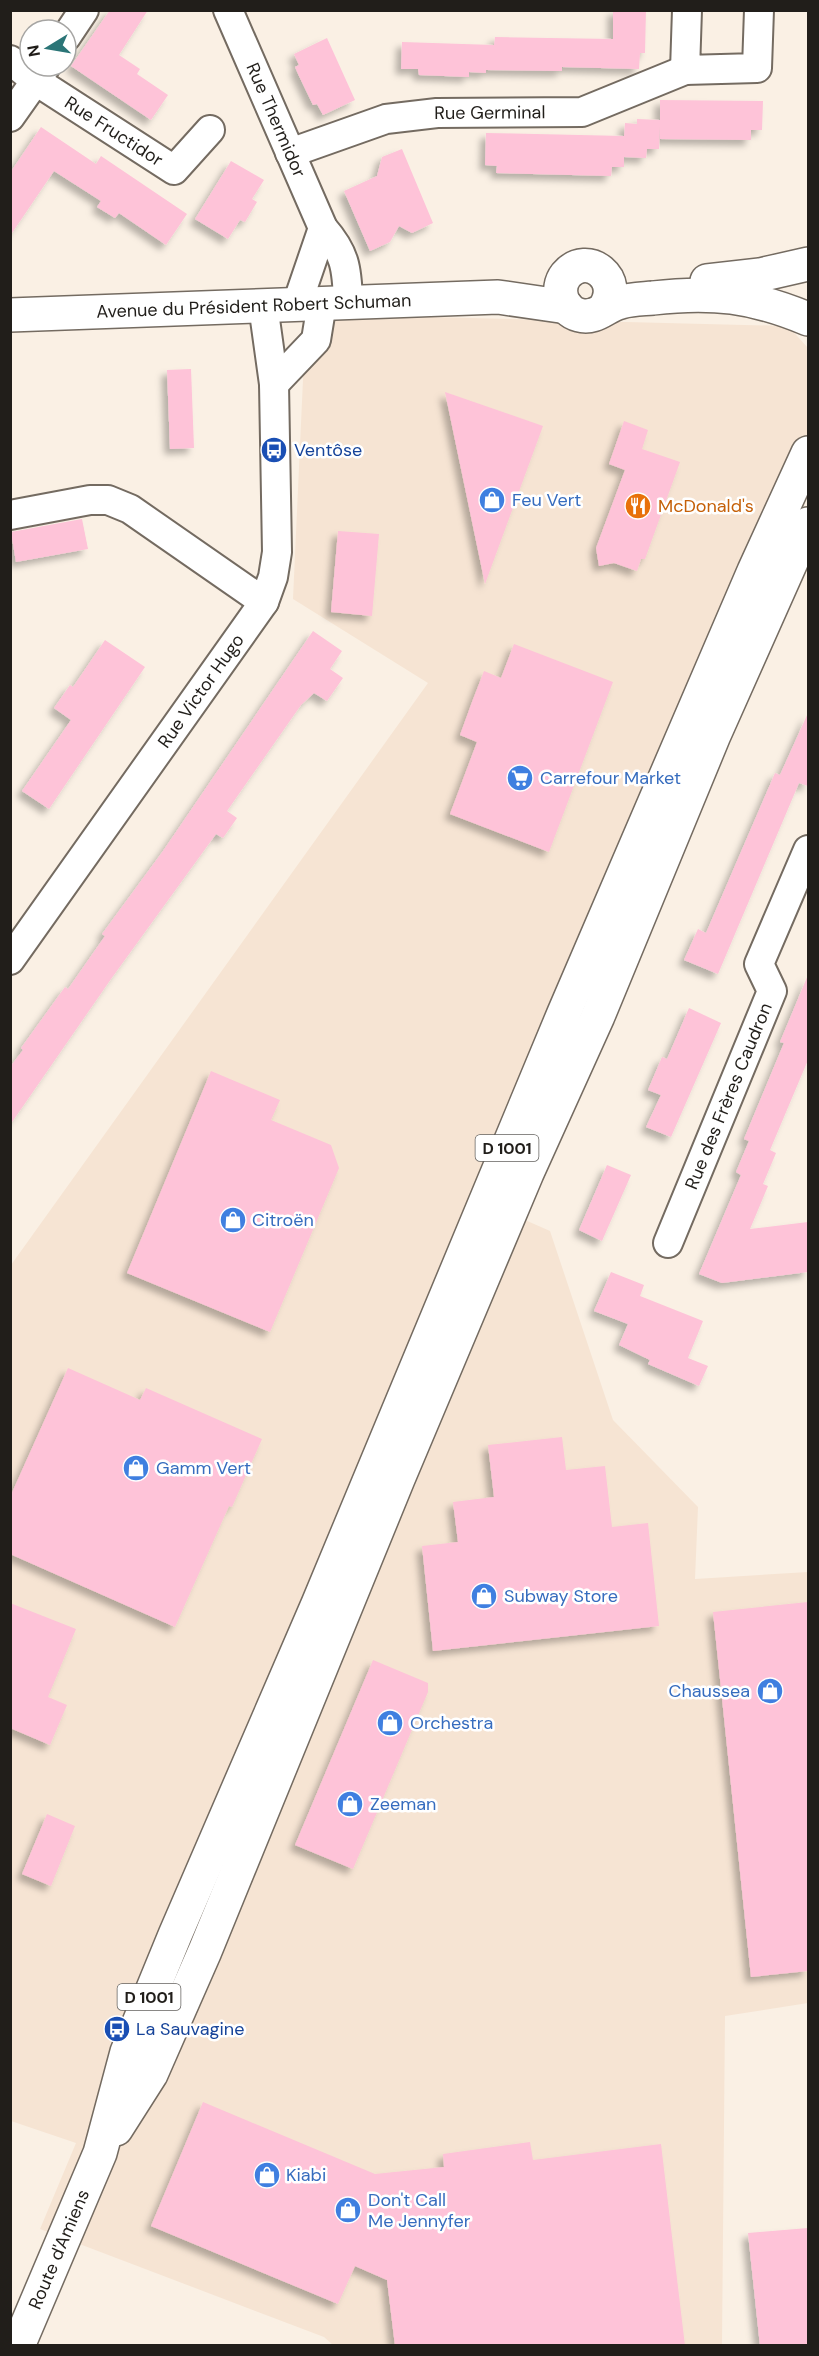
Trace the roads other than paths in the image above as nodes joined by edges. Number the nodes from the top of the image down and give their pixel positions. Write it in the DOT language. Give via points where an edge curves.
graph roads {
  1 [pos="228,10"];
  2 [pos="687,10"];
  3 [pos="759,10"];
  4 [pos="685,70"];
  5 [pos="37,78"];
  6 [pos="48,78"];
  7 [pos="10,117"];
  8 [pos="210,130"];
  9 [pos="290,153"];
  10 [pos="323,228"];
  11 [pos="808,264"];
  12 [pos="566,292"];
  13 [pos="606,293"];
  14 [pos="322,303"];
  15 [pos="263,305"];
  16 [pos="10,315"];
  17 [pos="808,319"];
  18 [pos="274,384"];
  19 [pos="808,453"];
  20 [pos="10,515"];
  21 [pos="808,524"];
  22 [pos="264,602"];
  23 [pos="808,850"];
  24 [pos="10,960"];
  25 [pos="668,1243"];
  26 [pos="100,2153"];
  27 [pos="18,2346"];
  1 -- 9 [label="street, Rue Thermidor"];
  2 -- 4 [label="street"];
  3 -- 4 [label="street, Rue Germinal" via="757,68"];
  4 -- 9 [label="street, Rue Germinal" via="582,112 437,113 386,119"];
  5 -- 7 [label="street"];
  6 -- 8 [label="street, Rue Fructidor" via="174,170"];
  9 -- 10 [label="street, Rue Thermidor"];
  10 -- 14 [label="street"];
  10 -- 14 [label="street, Rue Thermidor" via="338,246 348,276"];
  11 -- 13 [label="main road" via="727,280 644,283"];
  12 -- 13 [label="main road" via="573,313 590,316"];
  12 -- 13 [label="main road" via="579,267 587,266 595,267"];
  12 -- 14 [label="main road, Avenue du Président Robert Schuman"];
  13 -- 17 [label="main road" via="620,302 719,295 782,307"];
  14 -- 15 [label="main road, Avenue du Président Robert Schuman"];
  14 -- 18 [label="street" via="316,340"];
  15 -- 16 [label="main road, Avenue du Président Robert Schuman"];
  15 -- 18 [label="street, Rue Victor Hugo"];
  18 -- 22 [label="street, Rue Victor Hugo" via="277,552"];
  19 -- 26 [label="main road, D 1001" via="564,1013 323,1594 175,1935 127,2052"];
  20 -- 22 [label="street" via="108,500 130,509"];
  21 -- 26 [label="main road, D 1001" via="402,1468 178,2013 151,2074"];
  22 -- 24 [label="street, Rue Victor Hugo"];
  23 -- 25 [label="street, Rue des Frères Caudron" via="759,964 772,992"];
  26 -- 27 [label="main road, Route d'Amiens / D 1001"];
}
